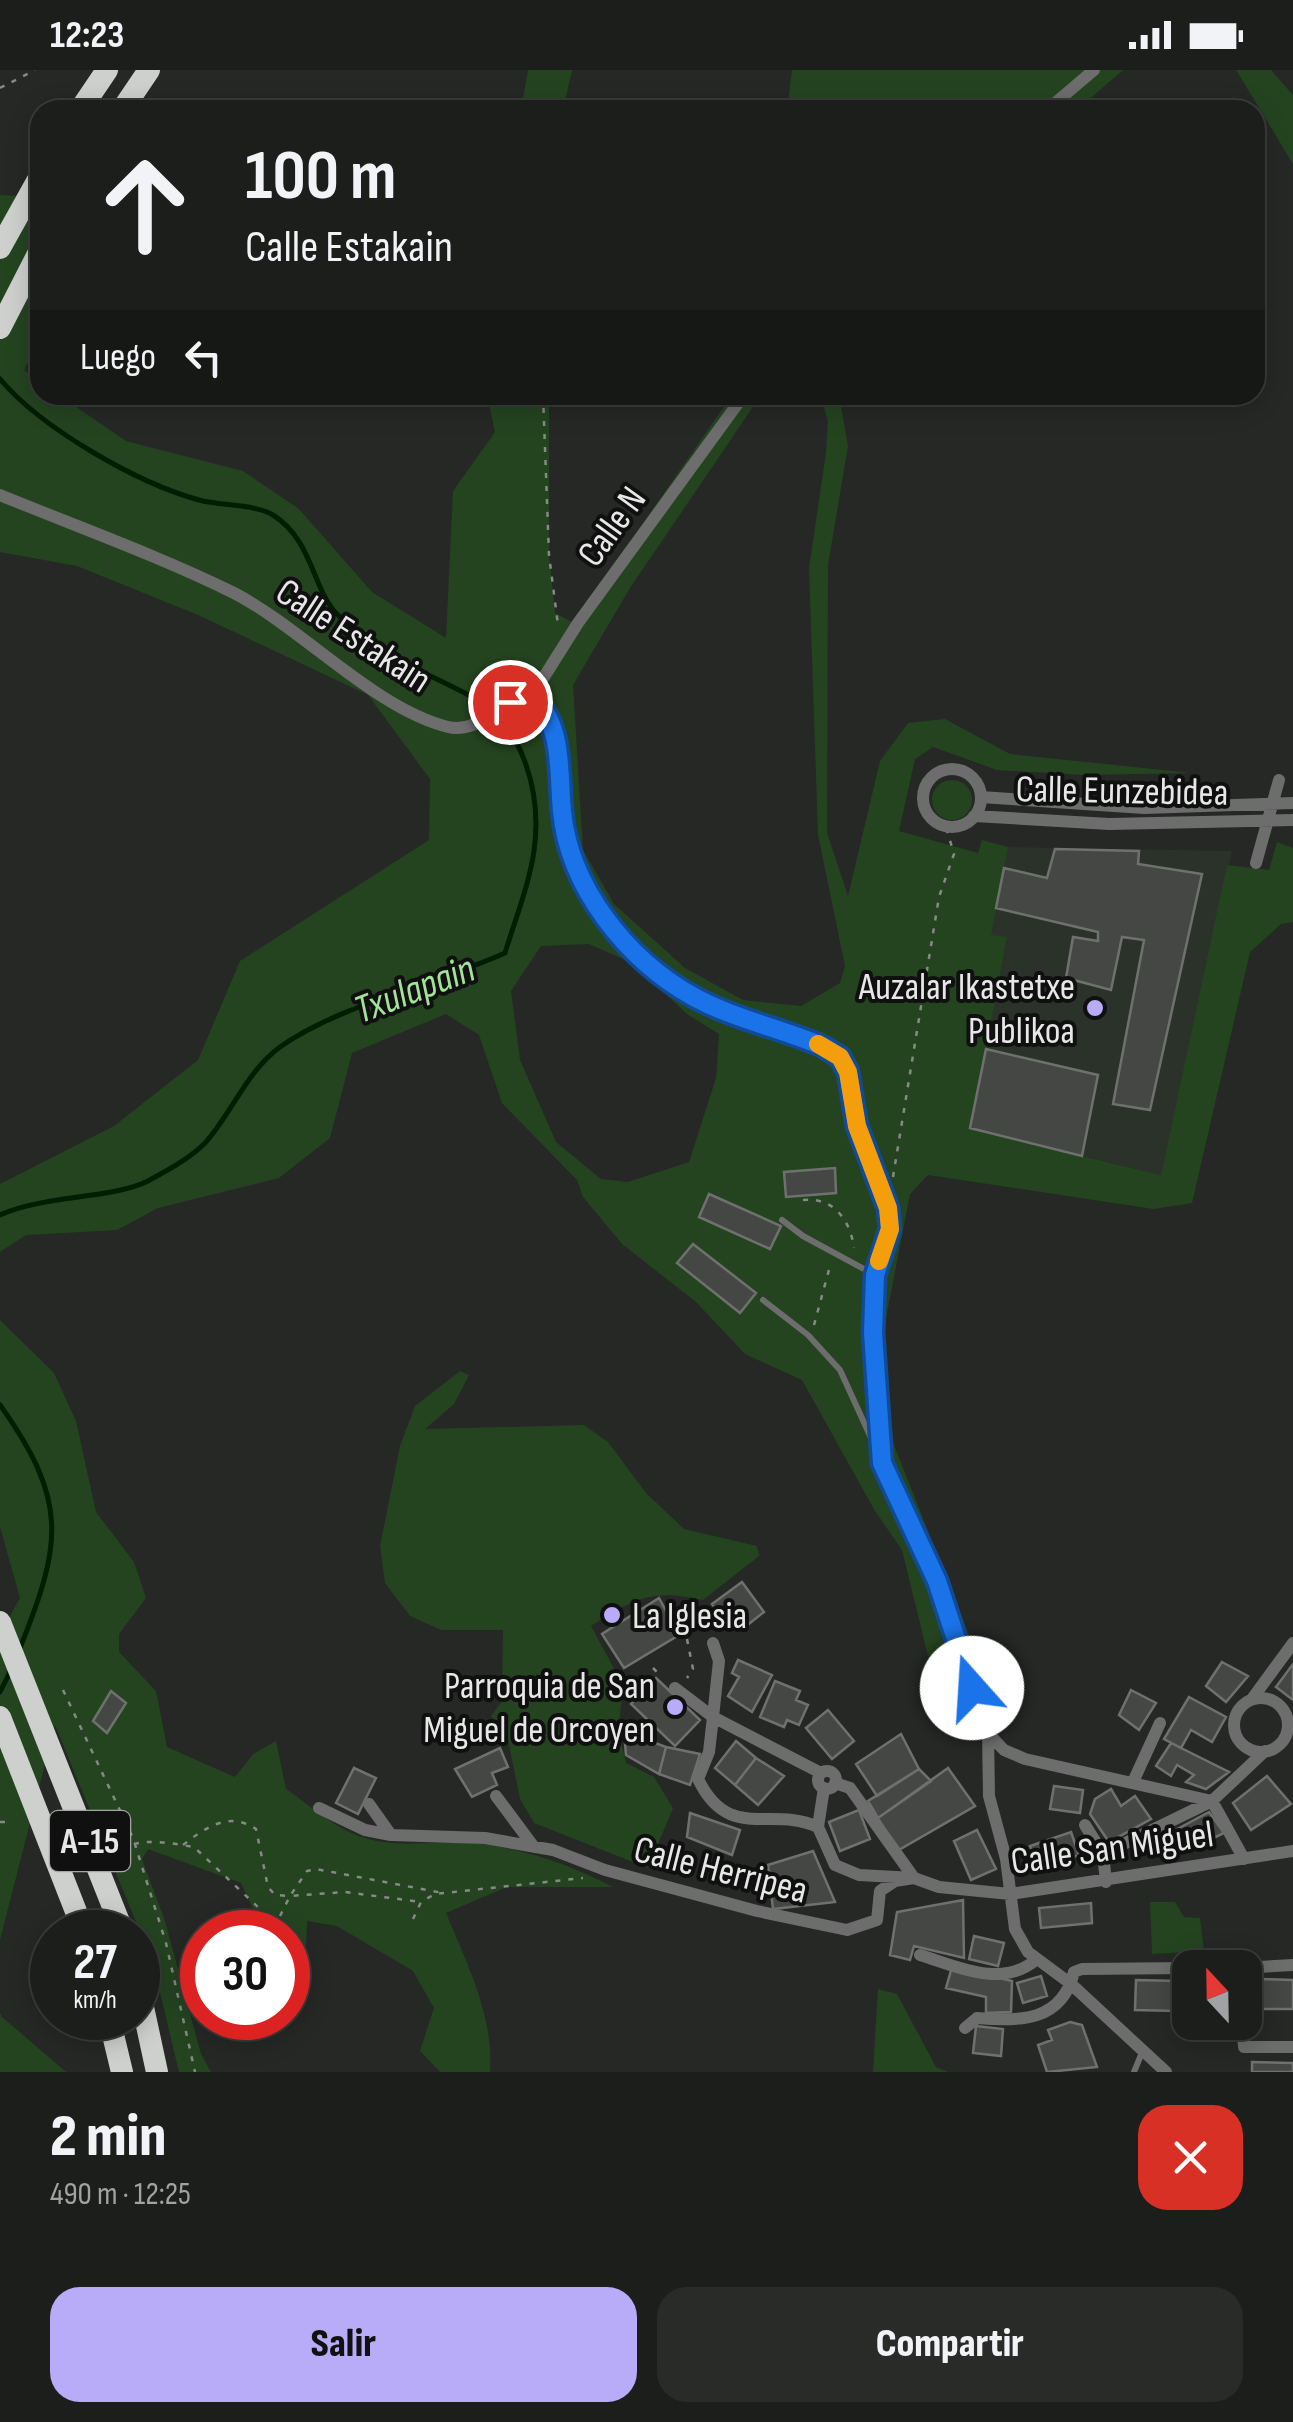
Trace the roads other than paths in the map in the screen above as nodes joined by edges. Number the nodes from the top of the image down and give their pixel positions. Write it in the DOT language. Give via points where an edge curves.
graph roads {
  1 [pos="107,70"];
  2 [pos="150,70"];
  3 [pos="1094,70"];
  4 [pos="87,100"];
  5 [pos="129,100"];
  6 [pos="1059,100"];
  7 [pos="30,193"];
  8 [pos="0,248"];
  9 [pos="30,270"];
  10 [pos="0,328"];
  11 [pos="737,405"];
  12 [pos="0,495"];
  13 [pos="532,696"];
  14 [pos="1279,780"];
  15 [pos="981,798"];
  16 [pos="1293,803"];
  17 [pos="1272,805"];
  18 [pos="974,816"];
  19 [pos="1293,820"];
  20 [pos="1268,822"];
  21 [pos="1256,863"];
  22 [pos="782,1220"];
  23 [pos="875,1275"];
  24 [pos="763,1300"];
  25 [pos="882,1463"];
  26 [pos="0,1622"];
  27 [pos="714,1642"];
  28 [pos="1293,1643"];
  29 [pos="675,1688"];
  30 [pos="1252,1699"];
  31 [pos="0,1717"];
  32 [pos="713,1718"];
  33 [pos="1160,1723"];
  34 [pos="988,1732"];
  35 [pos="1288,1735"];
  36 [pos="1264,1751"];
  37 [pos="827,1781"];
  38 [pos="1132,1782"];
  39 [pos="496,1796"];
  40 [pos="1212,1801"];
  41 [pos="369,1804"];
  42 [pos="319,1808"];
  43 [pos="1085,1825"];
  44 [pos="818,1827"];
  45 [pos="392,1835"];
  46 [pos="534,1847"];
  47 [pos="1293,1851"];
  48 [pos="1103,1854"];
  49 [pos="1244,1859"];
  50 [pos="914,1878"];
  51 [pos="1106,1882"];
  52 [pos="1010,1894"];
  53 [pos="76,1910"];
  54 [pos="115,1910"];
  55 [pos="920,1955"];
  56 [pos="1037,1959"];
  57 [pos="1293,1965"];
  58 [pos="1262,1967"];
  59 [pos="1172,1968"];
  60 [pos="1071,1984"];
  61 [pos="966,2028"];
  62 [pos="115,2040"];
  63 [pos="150,2040"];
  64 [pos="1243,2040"];
  65 [pos="1293,2047"];
  66 [pos="1143,2050"];
  67 [pos="122,2072"];
  68 [pos="157,2072"];
  69 [pos="1134,2072"];
  70 [pos="1166,2072"];
  1 -- 4 [label="highway"];
  2 -- 5 [label="highway"];
  3 -- 6 [label="street"];
  7 -- 8 [label="highway"];
  9 -- 10 [label="highway"];
  11 -- 13 [label="street, Calle N"];
  12 -- 13 [label="street, Calle Estakain" via="236,594 408,712 452,728 484,721"];
  13 -- 23 [label="street" via="552,722 576,874 606,919 693,996 840,1057 862,1143 888,1208 890,1229"];
  14 -- 17 [label="street, Calle Eunzebidea"];
  15 -- 17 [label="street, Calle Eunzebidea" via="1144,808"];
  15 -- 18 [label="street, Calle Eunzebidea"];
  15 -- 18 [label="street, Calle Eunzebidea" via="966,772 937,772 924,788 929,816 946,826"];
  16 -- 17 [label="street, Calle Eunzebidea"];
  17 -- 20 [label="street, Calle Eunzebidea"];
  18 -- 20 [label="street, Calle Eunzebidea" via="1109,824"];
  19 -- 20 [label="street, Calle Eunzebidea"];
  20 -- 21 [label="street, Calle Eunzebidea"];
  22 -- 23 [label="lane"];
  23 -- 25 [label="street"];
  24 -- 25 [label="lane" via="840,1370"];
  25 -- 34 [label="street" via="937,1581"];
  26 -- 54 [label="highway, A-15"];
  27 -- 32 [label="street" via="720,1660"];
  28 -- 30 [label="street"];
  29 -- 32 [label="street"];
  30 -- 35 [label="street" via="1282,1708"];
  30 -- 36 [label="street" via="1237,1713 1234,1730 1245,1747"];
  31 -- 53 [label="highway, A-15"];
  32 -- 37 [label="street"];
  32 -- 44 [label="street" via="698,1779 707,1798 741,1819 800,1818"];
  33 -- 38 [label="street"];
  34 -- 38 [label="street" via="1004,1750 1025,1758"];
  34 -- 52 [label="street" via="989,1796"];
  35 -- 36 [label="street"];
  36 -- 40 [label="street"];
  37 -- 44 [label="street"];
  37 -- 50 [label="street" via="850,1788"];
  38 -- 40 [label="street"];
  39 -- 46 [label="street"];
  40 -- 48 [label="street"];
  40 -- 49 [label="street"];
  41 -- 45 [label="street"];
  42 -- 45 [label="street, Calle Herripea"];
  43 -- 48 [label="street"];
  44 -- 50 [label="street, Calle San Miguel" via="835,1865 859,1875"];
  45 -- 46 [label="street, Calle Herripea"];
  46 -- 50 [label="street, Calle Herripea" via="757,1912 847,1930 877,1920 880,1892"];
  47 -- 49 [label="street, Calle San Miguel"];
  48 -- 51 [label="street"];
  49 -- 51 [label="street, Calle San Miguel"];
  50 -- 52 [label="street, Calle San Miguel"];
  51 -- 52 [label="street, Calle San Miguel"];
  52 -- 56 [label="street" via="1015,1929"];
  55 -- 56 [label="street" via="1003,1977"];
  56 -- 60 [label="street"];
  57 -- 58 [label="street"];
  59 -- 60 [label="street" via="1082,1969"];
  60 -- 61 [label="street" via="1056,2006 1014,2021 977,2018"];
  60 -- 66 [label="street"];
  62 -- 67 [label="highway"];
  63 -- 68 [label="highway"];
  64 -- 65 [label="street" via="1244,2047"];
  66 -- 69 [label="lane"];
  66 -- 70 [label="street"];
}
